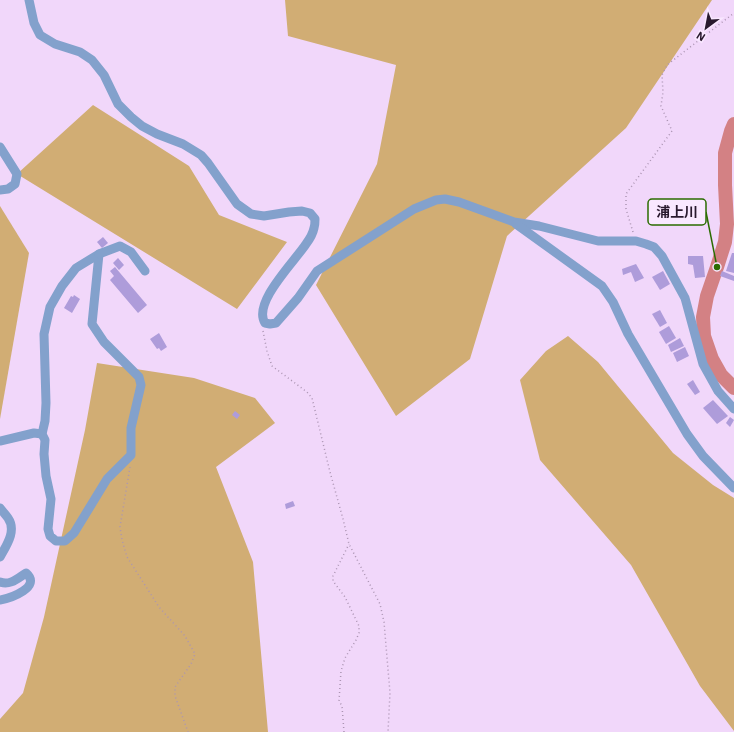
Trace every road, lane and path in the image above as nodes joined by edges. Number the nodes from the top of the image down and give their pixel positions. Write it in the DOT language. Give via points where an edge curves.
graph roads {
  1 [pos="28,0"];
  2 [pos="734,13"];
  3 [pos="0,147"];
  4 [pos="0,190"];
  5 [pos="514,222"];
  6 [pos="636,241"];
  7 [pos="99,254"];
  8 [pos="145,271"];
  9 [pos="265,323"];
  10 [pos="734,409"];
  11 [pos="42,434"];
  12 [pos="0,441"];
  13 [pos="131,455"];
  14 [pos="734,488"];
  15 [pos="0,508"];
  16 [pos="350,544"];
  17 [pos="0,558"];
  18 [pos="0,582"];
  19 [pos="0,600"];
  20 [pos="188,732"];
  21 [pos="344,732"];
  22 [pos="388,732"];
  1 -- 9 [label="street" via="40,35 55,44 80,52 92,60 104,75 118,104 131,117 142,126 201,155 237,204 252,214 264,216 302,211 310,213 315,218 315,227 306,244 277,281 268,298 263,310 262,319"];
  2 -- 6 [label="path" via="667,65 662,75 661,106 672,132 626,194 626,209"];
  3 -- 4 [label="street" via="17,174 15,184 8,189"];
  5 -- 6 [label="street" via="598,241"];
  5 -- 9 [label="street" via="459,202 436,200 414,209 317,271 298,298 276,322"];
  5 -- 14 [label="street" via="602,286 687,434"];
  6 -- 10 [label="street" via="654,247 662,256 685,298 703,364 718,391"];
  7 -- 8 [label="street" via="120,246 131,252"];
  7 -- 11 [label="street" via="76,268 50,307 44,334 46,403"];
  7 -- 13 [label="street" via="92,324 104,342 139,378 141,386 131,428"];
  9 -- 16 [label="path" via="263,330 272,366 312,398"];
  11 -- 12 [label="street" via="34,433"];
  11 -- 13 [label="street" via="45,440 46,476 51,499 48,529 50,536 56,541 65,541 74,533 107,479"];
  13 -- 20 [label="path" via="120,526 122,540 128,557 155,601 185,636 194,654 191,664 175,687 175,696"];
  15 -- 17 [label="street" via="12,526 12,533"];
  16 -- 21 [label="path" via="333,576 333,581 345,597 359,626 359,633 344,658 341,672 339,701 342,706"];
  16 -- 22 [label="path" via="380,604 384,622 390,692"];
  18 -- 19 [label="street" via="10,583 26,573 31,580 23,592"];
}
